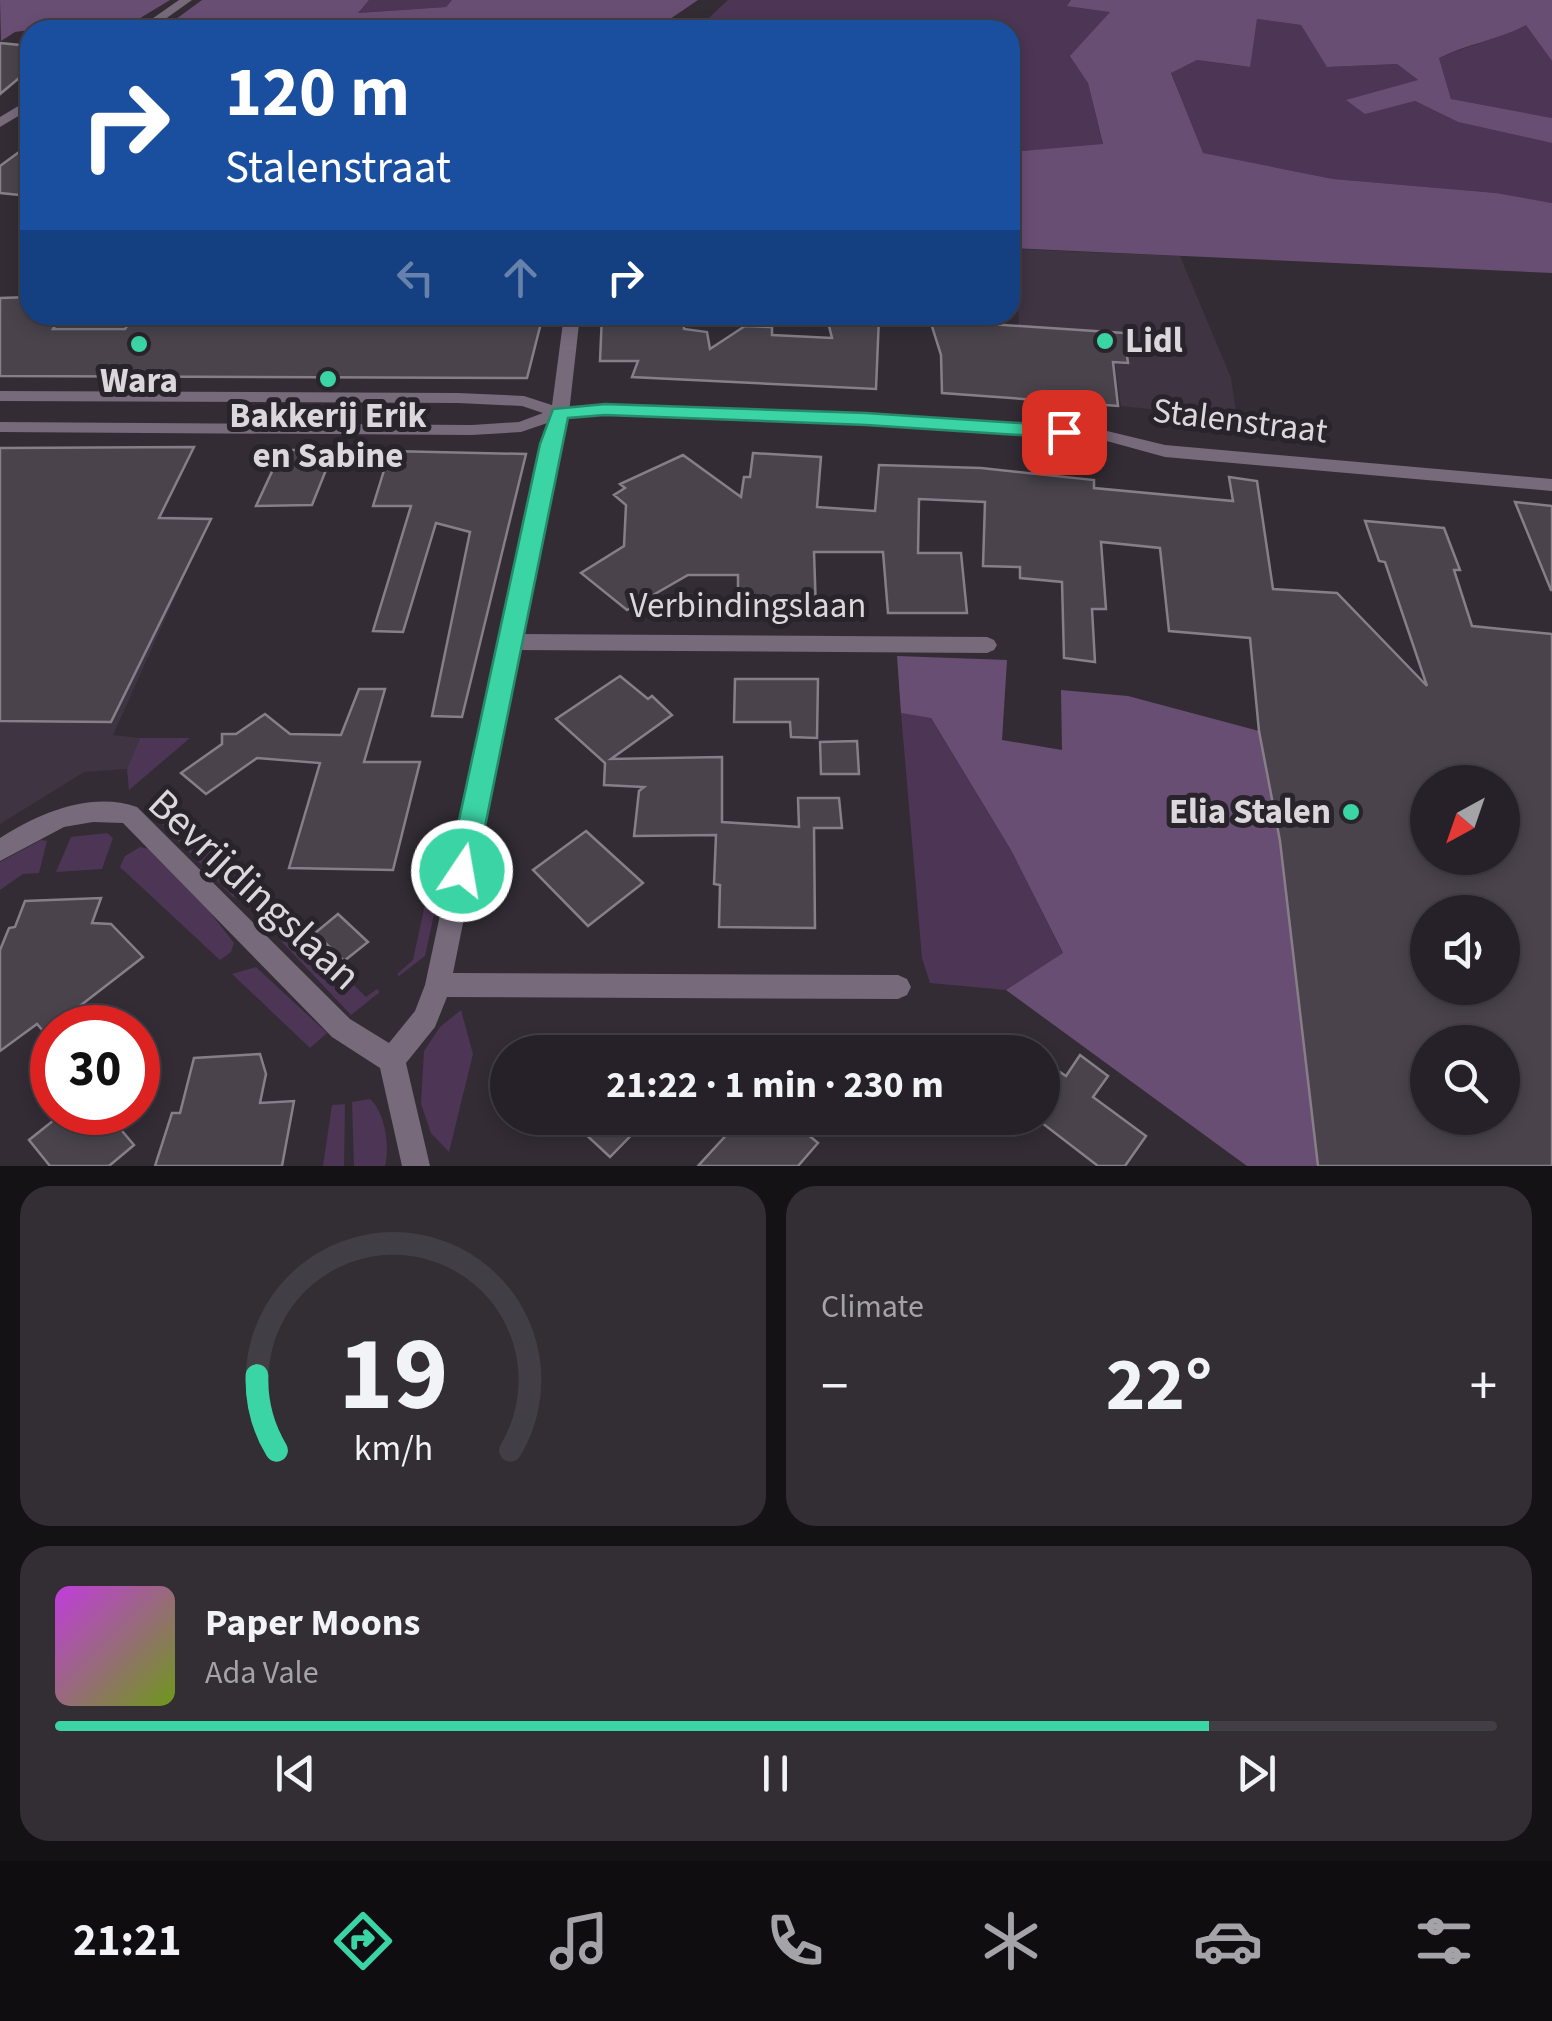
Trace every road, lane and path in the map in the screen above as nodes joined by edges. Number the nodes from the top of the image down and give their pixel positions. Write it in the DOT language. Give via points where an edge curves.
graph roads {
  1 [pos="186,0"];
  2 [pos="695,15"];
  3 [pos="157,20"];
  4 [pos="688,20"];
  5 [pos="571,325"];
  6 [pos="0,396"];
  7 [pos="481,400"];
  8 [pos="560,413"];
  9 [pos="0,426"];
  10 [pos="472,430"];
  11 [pos="1552,485"];
  12 [pos="509,642"];
  13 [pos="987,644"];
  14 [pos="0,851"];
  15 [pos="438,985"];
  16 [pos="898,987"];
  17 [pos="392,1060"];
  18 [pos="416,1166"];
  1 -- 3 [label="street"];
  2 -- 4 [label="street"];
  5 -- 8 [label="street"];
  6 -- 7 [label="street, Stalenstraat"];
  7 -- 8 [label="street, Stalenstraat" via="524,401"];
  7 -- 10 [label="street" via="488,414"];
  8 -- 10 [label="street, Stalenstraat" via="521,426"];
  8 -- 11 [label="street, Stalenstraat" via="866,419 1103,435 1166,451"];
  8 -- 12 [label="street"];
  9 -- 10 [label="street, Stalenstraat"];
  12 -- 13 [label="street, Verbindingslaan"];
  12 -- 15 [label="street"];
  14 -- 17 [label="street, Bevrijdingslaan" via="59,818 99,809 129,814 341,1028"];
  15 -- 16 [label="street"];
  15 -- 17 [label="street" via="426,1018"];
  17 -- 18 [label="street"];
}
